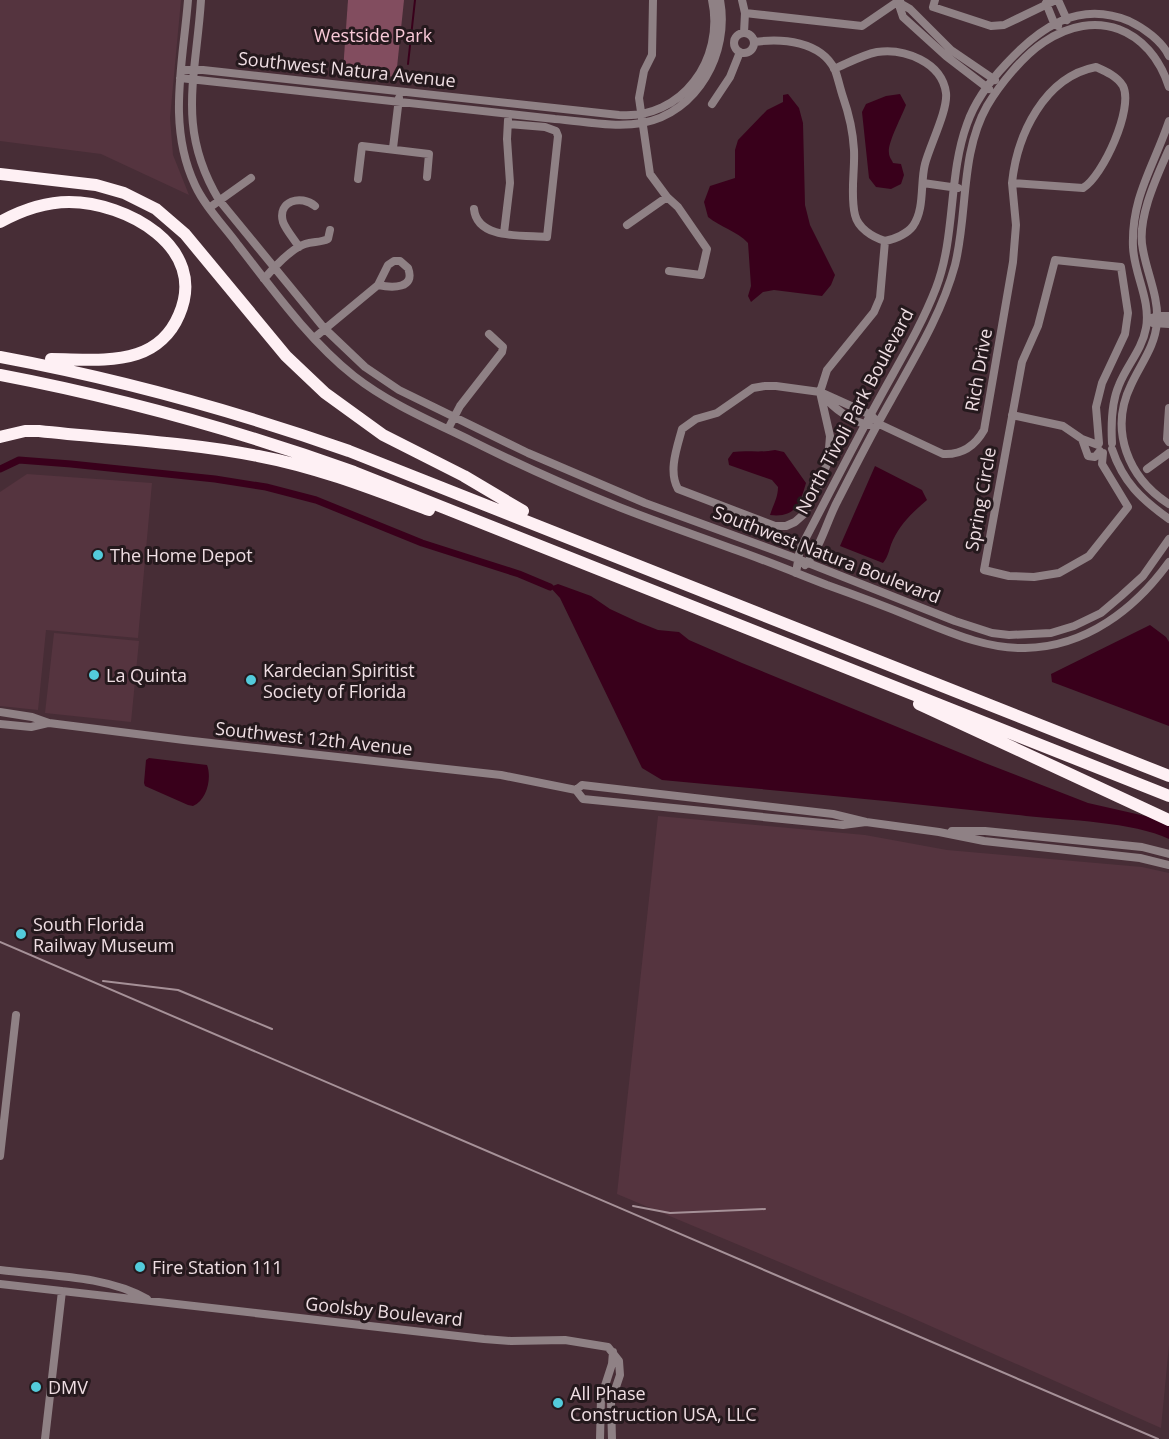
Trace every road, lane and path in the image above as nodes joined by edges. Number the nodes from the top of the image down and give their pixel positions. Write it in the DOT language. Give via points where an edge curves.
graph roads {
  1 [pos="188,0"];
  2 [pos="201,0"];
  3 [pos="653,0"];
  4 [pos="712,0"];
  5 [pos="720,0"];
  6 [pos="742,0"];
  7 [pos="935,0"];
  8 [pos="1057,0"];
  9 [pos="899,1"];
  10 [pos="1046,3"];
  11 [pos="745,13"];
  12 [pos="1067,17"];
  13 [pos="1054,23"];
  14 [pos="1066,30"];
  15 [pos="744,33"];
  16 [pos="754,42"];
  17 [pos="938,43"];
  18 [pos="1168,50"];
  19 [pos="740,52"];
  20 [pos="1156,58"];
  21 [pos="925,61"];
  22 [pos="194,69"];
  23 [pos="834,69"];
  24 [pos="181,74"];
  25 [pos="235,74"];
  26 [pos="992,78"];
  27 [pos="193,80"];
  28 [pos="698,83"];
  29 [pos="233,84"];
  30 [pos="1001,85"];
  31 [pos="986,87"];
  32 [pos="1169,87"];
  33 [pos="399,92"];
  34 [pos="995,93"];
  35 [pos="398,102"];
  36 [pos="510,104"];
  37 [pos="712,104"];
  38 [pos="509,114"];
  39 [pos="642,119"];
  40 [pos="1169,121"];
  41 [pos="508,124"];
  42 [pos="393,148"];
  43 [pos="1169,149"];
  44 [pos="0,174"];
  45 [pos="427,177"];
  46 [pos="251,178"];
  47 [pos="358,179"];
  48 [pos="923,183"];
  49 [pos="1012,183"];
  50 [pos="955,187"];
  51 [pos="966,189"];
  52 [pos="667,197"];
  53 [pos="219,200"];
  54 [pos="315,206"];
  55 [pos="209,208"];
  56 [pos="474,209"];
  57 [pos="0,222"];
  58 [pos="627,225"];
  59 [pos="330,230"];
  60 [pos="504,233"];
  61 [pos="885,241"];
  62 [pos="299,247"];
  63 [pos="1146,264"];
  64 [pos="1136,265"];
  65 [pos="1121,267"];
  66 [pos="274,268"];
  67 [pos="669,271"];
  68 [pos="264,279"];
  69 [pos="378,285"];
  70 [pos="1169,316"];
  71 [pos="1157,320"];
  72 [pos="1147,321"];
  73 [pos="919,324"];
  74 [pos="1169,324"];
  75 [pos="324,328"];
  76 [pos="929,329"];
  77 [pos="489,334"];
  78 [pos="314,338"];
  79 [pos="0,349"];
  80 [pos="0,357"];
  81 [pos="51,359"];
  82 [pos="0,368"];
  83 [pos="0,375"];
  84 [pos="820,392"];
  85 [pos="1169,408"];
  86 [pos="871,415"];
  87 [pos="1012,416"];
  88 [pos="454,418"];
  89 [pos="866,424"];
  90 [pos="879,424"];
  91 [pos="448,429"];
  92 [pos="0,436"];
  93 [pos="1082,439"];
  94 [pos="1169,442"];
  95 [pos="1123,444"];
  96 [pos="1112,446"];
  97 [pos="1100,448"];
  98 [pos="1169,453"];
  99 [pos="844,466"];
  100 [pos="1147,469"];
  101 [pos="853,472"];
  102 [pos="1169,504"];
  103 [pos="822,508"];
  104 [pos="523,511"];
  105 [pos="832,513"];
  106 [pos="1169,519"];
  107 [pos="497,528"];
  108 [pos="1169,539"];
  109 [pos="798,559"];
  110 [pos="1169,562"];
  111 [pos="807,563"];
  112 [pos="796,573"];
  113 [pos="885,683"];
  114 [pos="0,712"];
  115 [pos="49,723"];
  116 [pos="0,724"];
  117 [pos="1169,768"];
  118 [pos="1169,776"];
  119 [pos="1169,788"];
  120 [pos="1169,796"];
  121 [pos="1169,820"];
  122 [pos="939,831"];
  123 [pos="1169,854"];
  124 [pos="1169,865"];
  125 [pos="16,1015"];
  126 [pos="0,1156"];
  127 [pos="0,1270"];
  128 [pos="0,1284"];
  129 [pos="62,1291"];
  130 [pos="150,1301"];
  131 [pos="613,1352"];
  132 [pos="45,1439"];
  133 [pos="600,1439"];
  134 [pos="612,1439"];
  1 -- 24 [label="street, Southwest Natura Boulevard"];
  2 -- 22 [label="street, Southwest Natura Boulevard"];
  3 -- 39 [label="street" via="652,55 644,71 639,98"];
  4 -- 28 [label="street, Southwest Natura Avenue" via="714,39"];
  5 -- 28 [label="street, Southwest Natura Avenue" via="719,49 714,63"];
  6 -- 11 [label="street"];
  7 -- 10 [label="street" via="933,7 991,26 1004,26"];
  8 -- 10 [label="street"];
  8 -- 12 [label="street"];
  9 -- 11 [label="street" via="862,26"];
  9 -- 17 [label="street"];
  10 -- 13 [label="street"];
  11 -- 15 [label="street"];
  12 -- 13 [label="street, North Tivoli Park Boulevard"];
  12 -- 14 [label="street"];
  12 -- 18 [label="street, North Tivoli Park Boulevard" via="1118,17 1137,25"];
  13 -- 14 [label="street"];
  13 -- 26 [label="street, North Tivoli Park Boulevard" via="1022,45"];
  14 -- 20 [label="street, North Tivoli Park Boulevard" via="1108,26 1132,35"];
  14 -- 30 [label="street, North Tivoli Park Boulevard" via="1029,53"];
  15 -- 16 [label="street" via="752,36"];
  15 -- 19 [label="street" via="734,41"];
  16 -- 19 [label="street" via="749,52"];
  16 -- 23 [label="street" via="801,44 819,51"];
  17 -- 21 [label="street"];
  17 -- 26 [label="street"];
  17 -- 31 [label="street"];
  18 -- 20 [label="street"];
  19 -- 37 [label="street" via="730,77"];
  20 -- 32 [label="street"];
  21 -- 23 [label="street" via="879,52"];
  21 -- 48 [label="street" via="936,71 946,92"];
  22 -- 24 [label="street, Southwest Natura Avenue"];
  22 -- 25 [label="street, Southwest Natura Avenue"];
  22 -- 27 [label="street, Southwest Natura Boulevard"];
  23 -- 61 [label="street" via="852,125 855,216 863,228"];
  24 -- 27 [label="street, Southwest Natura Avenue"];
  24 -- 55 [label="street, Southwest Natura Boulevard" via="178,120 183,153 197,190"];
  25 -- 29 [label="street"];
  25 -- 33 [label="street, Southwest Natura Avenue"];
  26 -- 30 [label="street"];
  26 -- 31 [label="street, North Tivoli Park Boulevard"];
  27 -- 29 [label="street, Southwest Natura Avenue"];
  27 -- 53 [label="street, Southwest Natura Boulevard" via="193,138 207,180"];
  28 -- 39 [label="street, Southwest Natura Avenue" via="674,110"];
  29 -- 35 [label="street, Southwest Natura Avenue"];
  30 -- 34 [label="street, North Tivoli Park Boulevard"];
  31 -- 34 [label="street"];
  31 -- 50 [label="street, North Tivoli Park Boulevard" via="967,123"];
  33 -- 35 [label="street"];
  33 -- 36 [label="street, Southwest Natura Avenue"];
  34 -- 51 [label="street, North Tivoli Park Boulevard" via="969,156"];
  35 -- 38 [label="street, Southwest Natura Avenue"];
  35 -- 42 [label="street"];
  36 -- 38 [label="street"];
  36 -- 39 [label="street, Southwest Natura Avenue"];
  38 -- 39 [label="street, Southwest Natura Avenue" via="616,124"];
  38 -- 41 [label="street"];
  39 -- 52 [label="street" via="646,163"];
  40 -- 64 [label="street" via="1135,212"];
  41 -- 60 [label="street" via="510,183"];
  41 -- 60 [label="street" via="552,128 558,136 547,237"];
  42 -- 45 [label="street" via="429,154"];
  42 -- 47 [label="street" via="362,146"];
  43 -- 63 [label="street" via="1142,224"];
  44 -- 104 [label="highway" via="106,188 156,209 184,234 286,356 330,398 383,435"];
  46 -- 53 [label="street"];
  48 -- 50 [label="street"];
  48 -- 61 [label="street" via="919,214 912,228"];
  49 -- 49 [label="street, Rich Drive" via="1014,162 1031,120 1061,82 1096,67 1123,86 1121,123 1091,183 1083,188"];
  49 -- 90 [label="street, Rich Drive" via="1016,225 1013,262 984,430 978,440 955,455 943,454"];
  50 -- 51 [label="street"];
  50 -- 73 [label="street, North Tivoli Park Boulevard" via="945,260"];
  51 -- 76 [label="street, North Tivoli Park Boulevard" via="955,263 947,292"];
  52 -- 58 [label="street"];
  52 -- 67 [label="street" via="707,249 701,275"];
  53 -- 55 [label="street"];
  53 -- 66 [label="street, Southwest Natura Boulevard"];
  54 -- 62 [label="street" via="309,200 294,200 284,211 284,223"];
  55 -- 68 [label="street, Southwest Natura Boulevard"];
  56 -- 60 [label="street" via="480,225"];
  57 -- 81 [label="highway" via="51,203 106,207 131,216 154,231 172,249 181,267 185,291 181,311 159,342 142,352 113,359"];
  59 -- 62 [label="street" via="328,239"];
  61 -- 84 [label="street" via="882,283 874,312 827,370"];
  62 -- 66 [label="street"];
  63 -- 64 [label="street, Spring Circle"];
  63 -- 71 [label="street"];
  64 -- 65 [label="street, Spring Circle"];
  64 -- 72 [label="street"];
  65 -- 87 [label="street, Spring Circle" via="1055,260 1038,326 1022,362"];
  65 -- 97 [label="street, Spring Circle" via="1128,313 1125,334 1102,383 1096,406"];
  66 -- 68 [label="street"];
  66 -- 75 [label="street, Southwest Natura Boulevard"];
  68 -- 78 [label="street, Southwest Natura Boulevard"];
  69 -- 75 [label="street"];
  70 -- 71 [label="street"];
  71 -- 72 [label="street"];
  71 -- 74 [label="street"];
  71 -- 95 [label="street" via="1150,348 1125,400"];
  72 -- 96 [label="street" via="1135,358 1118,386"];
  73 -- 76 [label="street"];
  73 -- 86 [label="street, North Tivoli Park Boulevard"];
  75 -- 78 [label="street"];
  75 -- 88 [label="street, Southwest Natura Boulevard" via="365,367 399,390"];
  76 -- 90 [label="street, North Tivoli Park Boulevard"];
  77 -- 88 [label="street" via="503,347 502,352"];
  78 -- 91 [label="street, Southwest Natura Boulevard" via="354,376 420,417"];
  79 -- 81 [label="highway"];
  80 -- 118 [label="highway" via="163,393 349,451"];
  81 -- 104 [label="highway" via="275,418"];
  82 -- 119 [label="highway" via="169,406 348,462"];
  83 -- 107 [label="highway" via="136,405 246,436 354,472"];
  84 -- 84 [label="street" via="753,388 717,413 688,423 682,429 675,457 673,474 678,489 776,526 795,522 804,514 828,461 830,436"];
  84 -- 86 [label="street"];
  84 -- 89 [label="street" via="830,404"];
  85 -- 94 [label="street"];
  86 -- 89 [label="street, North Tivoli Park Boulevard"];
  86 -- 90 [label="street, Rich Drive"];
  87 -- 93 [label="street" via="1063,426"];
  87 -- 97 [label="street, Spring Circle" via="984,570 1034,577 1059,573 1089,556 1128,507 1102,464"];
  88 -- 91 [label="street"];
  88 -- 109 [label="street, Southwest Natura Boulevard" via="645,503"];
  89 -- 90 [label="street"];
  89 -- 99 [label="street, North Tivoli Park Boulevard"];
  90 -- 101 [label="street, North Tivoli Park Boulevard"];
  91 -- 112 [label="street, Southwest Natura Boulevard" via="596,498"];
  92 -- 107 [label="highway" via="39,431 258,456 331,475 459,521"];
  93 -- 97 [label="street"];
  93 -- 97 [label="street" via="1088,456 1095,457"];
  95 -- 96 [label="street"];
  95 -- 102 [label="street" via="1141,480"];
  96 -- 97 [label="street" via="1107,453"];
  96 -- 106 [label="street" via="1135,491"];
  98 -- 100 [label="street"];
  99 -- 101 [label="street"];
  99 -- 103 [label="street, North Tivoli Park Boulevard"];
  101 -- 105 [label="street, North Tivoli Park Boulevard"];
  103 -- 105 [label="street"];
  103 -- 109 [label="street, North Tivoli Park Boulevard"];
  104 -- 117 [label="highway"];
  105 -- 111 [label="street, North Tivoli Park Boulevard"];
  107 -- 113 [label="highway"];
  108 -- 111 [label="street, Southwest Natura Boulevard" via="1143,576 1101,613 1074,626 1027,636 992,633 955,621"];
  109 -- 111 [label="street, Southwest Natura Boulevard"];
  109 -- 112 [label="street, North Tivoli Park Boulevard"];
  110 -- 112 [label="street, Southwest Natura Boulevard" via="1154,583 1107,624 1079,638 1028,648 989,645 950,633"];
  111 -- 112 [label="street, North Tivoli Park Boulevard"];
  113 -- 120 [label="highway"];
  113 -- 121 [label="highway" via="926,708"];
  114 -- 115 [label="street, Southwest 12th Avenue"];
  115 -- 116 [label="street, Southwest 12th Avenue" via="31,727"];
  115 -- 122 [label="street, Southwest 12th Avenue" via="501,776 576,790 582,786 833,814"];
  122 -- 123 [label="street, Southwest 12th Avenue" via="985,831 1130,846"];
  122 -- 124 [label="street, Southwest 12th Avenue" via="984,841 1140,858"];
  125 -- 126 [label="street"];
  127 -- 130 [label="street, Goolsby Boulevard" via="94,1281 132,1290"];
  128 -- 129 [label="street, Goolsby Boulevard"];
  129 -- 130 [label="street, Goolsby Boulevard"];
  129 -- 132 [label="street"];
  130 -- 131 [label="street, Goolsby Boulevard" via="493,1340 565,1340 608,1347"];
  131 -- 133 [label="street" via="601,1398"];
  131 -- 134 [label="street" via="620,1374 611,1402"];
}
